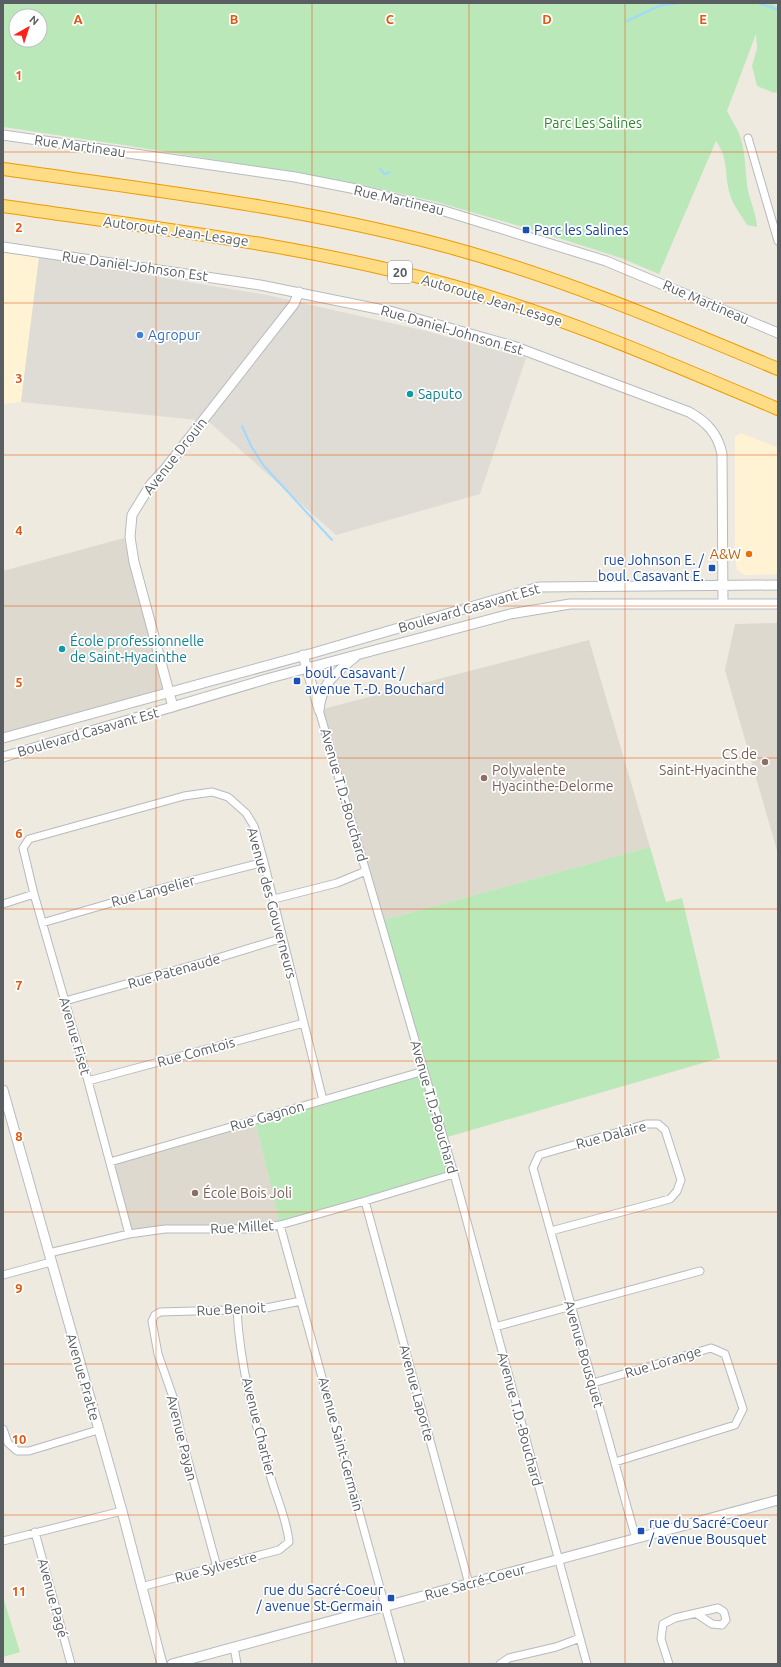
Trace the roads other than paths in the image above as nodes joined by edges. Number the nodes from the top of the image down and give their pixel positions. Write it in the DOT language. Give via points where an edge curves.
graph roads {
  1 [pos="3,135"];
  2 [pos="748,138"];
  3 [pos="3,169"];
  4 [pos="3,206"];
  5 [pos="778,241"];
  6 [pos="3,247"];
  7 [pos="300,292"];
  8 [pos="778,333"];
  9 [pos="778,369"];
  10 [pos="778,409"];
  11 [pos="778,584"];
  12 [pos="722,585"];
  13 [pos="723,604"];
  14 [pos="778,604"];
  15 [pos="303,655"];
  16 [pos="358,655"];
  17 [pos="307,670"];
  18 [pos="168,693"];
  19 [pos="173,707"];
  20 [pos="319,710"];
  21 [pos="3,738"];
  22 [pos="3,757"];
  23 [pos="29,839"];
  24 [pos="264,862"];
  25 [pos="366,871"];
  26 [pos="34,894"];
  27 [pos="274,899"];
  28 [pos="3,904"];
  29 [pos="42,923"];
  30 [pos="283,938"];
  31 [pos="65,1001"];
  32 [pos="304,1023"];
  33 [pos="424,1071"];
  34 [pos="88,1081"];
  35 [pos="3,1090"];
  36 [pos="324,1100"];
  37 [pos="110,1162"];
  38 [pos="533,1168"];
  39 [pos="454,1174"];
  40 [pos="365,1202"];
  41 [pos="280,1225"];
  42 [pos="551,1231"];
  43 [pos="129,1234"];
  44 [pos="50,1258"];
  45 [pos="700,1271"];
  46 [pos="3,1275"];
  47 [pos="301,1301"];
  48 [pos="571,1306"];
  49 [pos="237,1310"];
  50 [pos="160,1312"];
  51 [pos="495,1327"];
  52 [pos="593,1384"];
  53 [pos="3,1429"];
  54 [pos="98,1430"];
  55 [pos="615,1462"];
  56 [pos="778,1500"];
  57 [pos="122,1511"];
  58 [pos="35,1532"];
  59 [pos="636,1539"];
  60 [pos="3,1541"];
  61 [pos="289,1542"];
  62 [pos="558,1560"];
  63 [pos="217,1567"];
  64 [pos="469,1584"];
  65 [pos="141,1587"];
  66 [pos="386,1606"];
  67 [pos="697,1614"];
  68 [pos="580,1638"];
  69 [pos="234,1648"];
  70 [pos="71,1664"];
  71 [pos="162,1664"];
  72 [pos="172,1664"];
  73 [pos="237,1664"];
  74 [pos="402,1664"];
  75 [pos="500,1664"];
  76 [pos="587,1664"];
  77 [pos="669,1664"];
  1 -- 8 [label="street, Rue Martineau" via="290,177 434,208 600,259"];
  2 -- 5 [label="street"];
  3 -- 9 [label="highway" via="268,207 351,223 445,246 576,286"];
  4 -- 10 [label="highway, Autoroute Jean-Lesage / 20" via="275,246 424,278 578,326"];
  6 -- 7 [label="street, Rue Daniel-Johnson Est"];
  7 -- 12 [label="street, Rue Daniel-Johnson Est" via="393,312 489,339 607,380 701,419 716,436 723,460"];
  7 -- 18 [label="street, Avenue Drouin" via="294,304 151,484 132,515 130,537 134,562"];
  11 -- 12 [label="street, Boulevard Casavant Est"];
  12 -- 13 [label="street, Rue Daniel-Johnson Est"];
  12 -- 15 [label="street, Boulevard Casavant Est" via="539,587"];
  13 -- 14 [label="street, Boulevard Casavant Est"];
  13 -- 16 [label="street, Boulevard Casavant Est" via="570,604 510,614"];
  15 -- 17 [label="street, Avenue T.D.-Bouchard"];
  15 -- 18 [label="street, Boulevard Casavant Est"];
  16 -- 17 [label="street, Boulevard Casavant Est"];
  16 -- 20 [label="street" via="330,677 323,691"];
  17 -- 19 [label="street, Boulevard Casavant Est" via="270,678"];
  17 -- 20 [label="street, Avenue T.D.-Bouchard"];
  18 -- 19 [label="street, Boulevard Casavant Est"];
  18 -- 21 [label="street, Boulevard Casavant Est"];
  19 -- 22 [label="street, Boulevard Casavant Est"];
  20 -- 25 [label="street, Avenue T.D.-Bouchard"];
  23 -- 24 [label="street, Avenue des Gouverneurs" via="184,796 212,792 228,797 246,812 254,826"];
  23 -- 26 [label="street, Avenue Fiset" via="23,848"];
  24 -- 27 [label="street, Avenue des Gouverneurs"];
  24 -- 29 [label="street, Rue Langelier"];
  25 -- 27 [label="street" via="337,883"];
  25 -- 33 [label="street, Avenue T.D.-Bouchard"];
  26 -- 28 [label="street"];
  26 -- 29 [label="street, Avenue Fiset"];
  27 -- 30 [label="street, Avenue des Gouverneurs"];
  29 -- 31 [label="street, Avenue Fiset"];
  30 -- 31 [label="street, Rue Patenaude" via="208,962"];
  30 -- 32 [label="street, Avenue des Gouverneurs"];
  31 -- 34 [label="street, Avenue Fiset"];
  32 -- 34 [label="street, Rue Comtois"];
  32 -- 36 [label="street, Avenue des Gouverneurs"];
  33 -- 36 [label="street, Rue Gagnon"];
  33 -- 39 [label="street, Avenue T.D.-Bouchard"];
  34 -- 37 [label="street, Avenue Fiset"];
  35 -- 44 [label="street, Avenue Pratte"];
  36 -- 37 [label="street, Rue Gagnon"];
  37 -- 43 [label="street, Avenue Fiset"];
  38 -- 42 [label="street, Avenue Bousquet"];
  38 -- 42 [label="street, Rue Dalaire" via="539,1155 646,1124 658,1124 665,1130 681,1180 677,1191 670,1199"];
  39 -- 40 [label="street, Rue Millet"];
  39 -- 51 [label="street, Avenue T.D.-Bouchard"];
  40 -- 41 [label="street, Rue Millet"];
  40 -- 64 [label="street, Avenue Laporte"];
  41 -- 43 [label="street, Rue Millet" via="251,1229 165,1229"];
  41 -- 47 [label="street, Avenue Saint-Germain"];
  42 -- 48 [label="street, Avenue Bousquet"];
  43 -- 44 [label="street, Rue Millet"];
  44 -- 46 [label="street, Rue Millet"];
  44 -- 54 [label="street, Avenue Pratte"];
  45 -- 48 [label="street"];
  47 -- 49 [label="street, Rue Benoit" via="261,1310"];
  47 -- 66 [label="street, Avenue Saint-Germain"];
  48 -- 51 [label="street"];
  48 -- 52 [label="street, Avenue Bousquet"];
  49 -- 50 [label="street, Rue Benoit"];
  49 -- 61 [label="street, Avenue Chartier" via="239,1345 254,1415 271,1479 288,1529"];
  50 -- 63 [label="street, Avenue Payan" via="152,1321 158,1354 173,1398"];
  51 -- 62 [label="street, Avenue T.D.-Bouchard"];
  52 -- 55 [label="street, Avenue Bousquet"];
  52 -- 55 [label="street, Rue Lorange" via="711,1348 725,1354 743,1409 735,1425"];
  53 -- 54 [label="street" via="8,1443 17,1451 30,1451"];
  54 -- 57 [label="street, Avenue Pratte"];
  55 -- 59 [label="street, Avenue Bousquet"];
  56 -- 59 [label="street, Rue Sacré-Coeur"];
  57 -- 58 [label="street"];
  57 -- 65 [label="street, Avenue Pratte"];
  58 -- 60 [label="street"];
  58 -- 70 [label="street, Avenue Pagé"];
  59 -- 62 [label="street, Rue Sacré-Coeur"];
  61 -- 63 [label="street, Rue Sylvestre" via="279,1550"];
  62 -- 64 [label="street, Rue Sacré-Coeur"];
  62 -- 68 [label="street, Avenue T.D.-Bouchard"];
  63 -- 65 [label="street, Rue Sylvestre"];
  64 -- 66 [label="street, Rue Sacré-Coeur"];
  65 -- 71 [label="street, Avenue Pratte"];
  66 -- 69 [label="street, Rue Sacré-Coeur"];
  66 -- 74 [label="street, Avenue Saint-Germain"];
  67 -- 77 [label="street" via="675,1618 663,1624 661,1639"];
  68 -- 75 [label="street" via="556,1647 510,1658"];
  68 -- 76 [label="street, Avenue T.D.-Bouchard"];
  69 -- 72 [label="street, Rue Sacré-Coeur"];
  69 -- 73 [label="street"];
}
